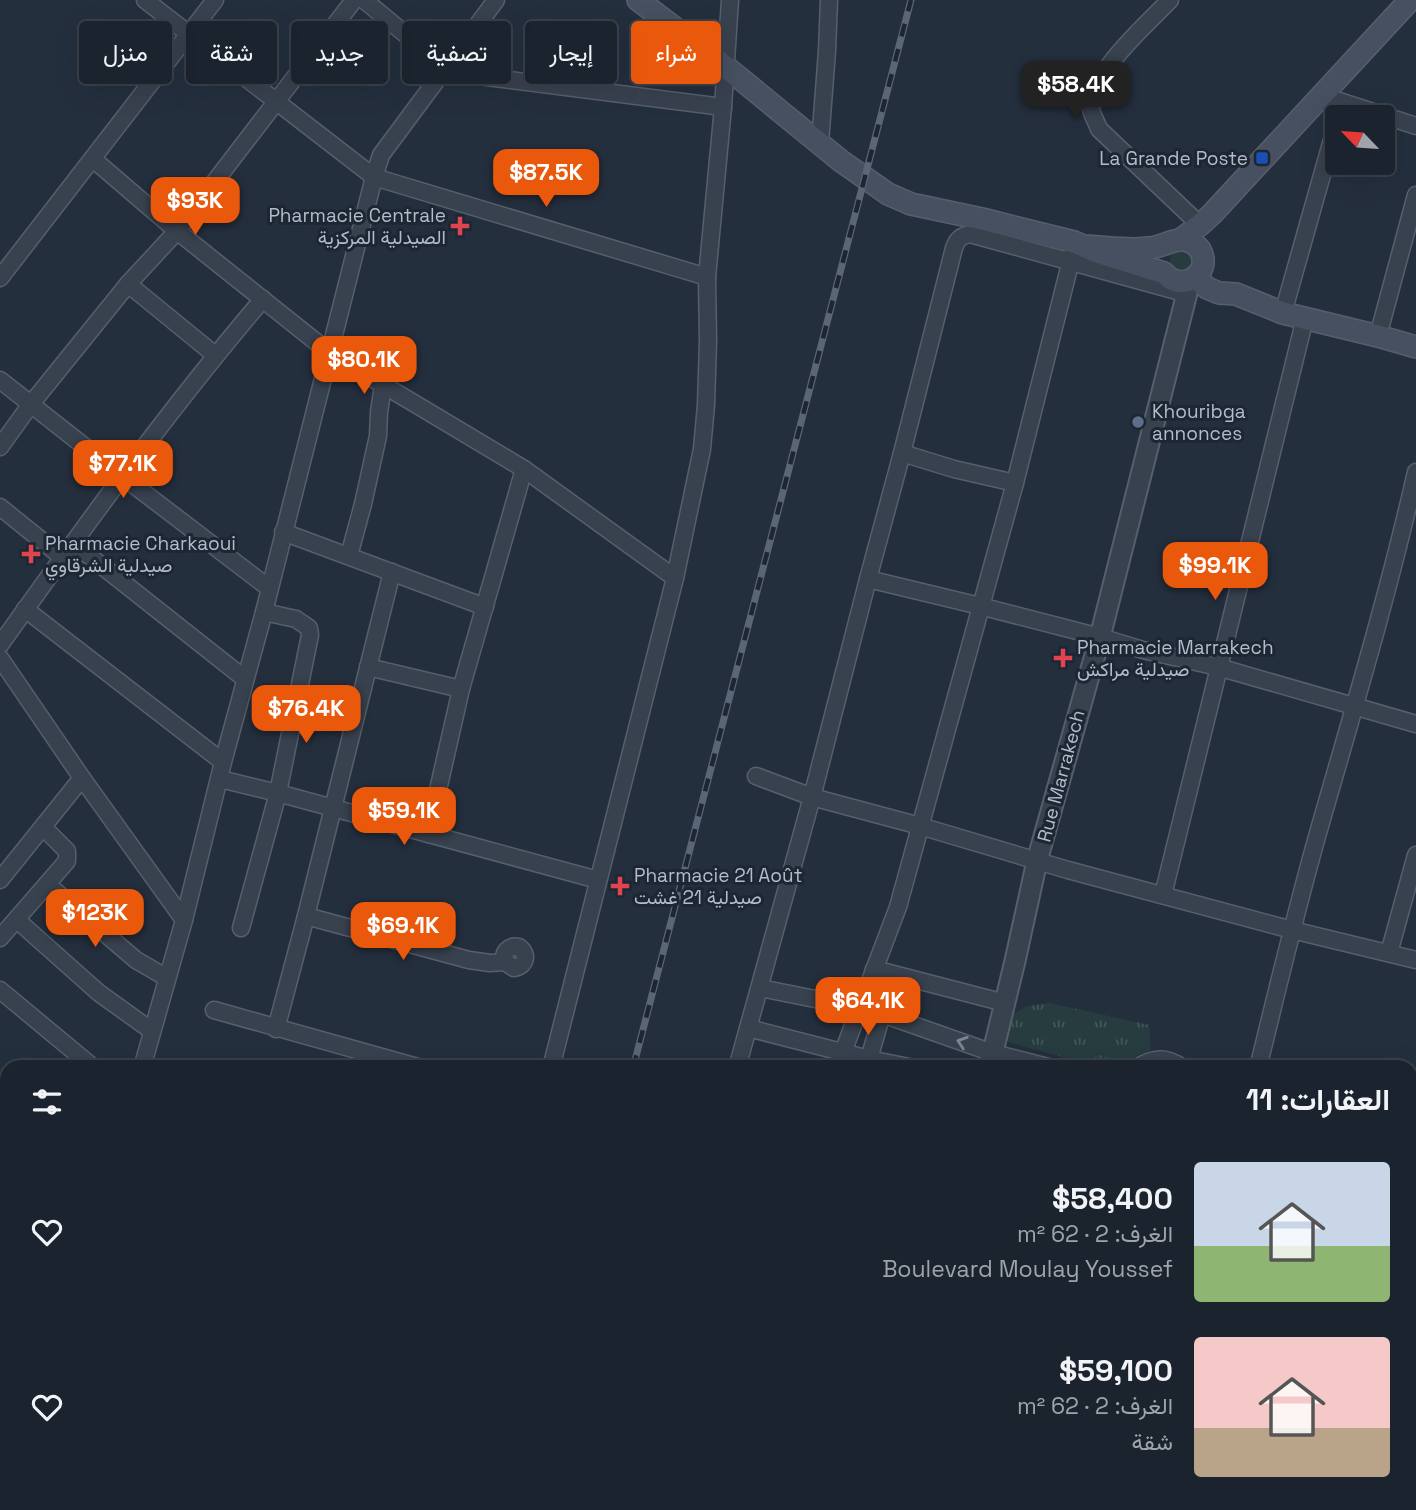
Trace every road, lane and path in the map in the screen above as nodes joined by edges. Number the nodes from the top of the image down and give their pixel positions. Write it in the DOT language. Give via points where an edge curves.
graph roads {
  1 [pos="145,0"];
  2 [pos="215,0"];
  3 [pos="354,0"];
  4 [pos="364,0"];
  5 [pos="496,0"];
  6 [pos="638,0"];
  7 [pos="730,0"];
  8 [pos="829,0"];
  9 [pos="1170,0"];
  10 [pos="1410,0"];
  11 [pos="199,21"];
  12 [pos="480,21"];
  13 [pos="402,31"];
  14 [pos="186,32"];
  15 [pos="186,38"];
  16 [pos="726,66"];
  17 [pos="511,80"];
  18 [pos="252,84"];
  19 [pos="433,84"];
  20 [pos="1321,95"];
  21 [pos="276,103"];
  22 [pos="1330,105"];
  23 [pos="723,107"];
  24 [pos="1395,122"];
  25 [pos="1416,125"];
  26 [pos="820,143"];
  27 [pos="93,159"];
  28 [pos="1325,164"];
  29 [pos="373,177"];
  30 [pos="1416,195"];
  31 [pos="1224,200"];
  32 [pos="1200,225"];
  33 [pos="177,231"];
  34 [pos="1175,242"];
  35 [pos="1077,250"];
  36 [pos="1164,273"];
  37 [pos="1195,274"];
  38 [pos="707,277"];
  39 [pos="0,278"];
  40 [pos="128,284"];
  41 [pos="263,299"];
  42 [pos="1283,313"];
  43 [pos="1305,318"];
  44 [pos="1378,335"];
  45 [pos="1416,347"];
  46 [pos="330,353"];
  47 [pos="215,355"];
  48 [pos="0,380"];
  49 [pos="383,386"];
  50 [pos="31,404"];
  51 [pos="0,447"];
  52 [pos="902,453"];
  53 [pos="524,470"];
  54 [pos="122,476"];
  55 [pos="1415,483"];
  56 [pos="1015,484"];
  57 [pos="0,507"];
  58 [pos="284,532"];
  59 [pos="73,543"];
  60 [pos="62,556"];
  61 [pos="348,556"];
  62 [pos="392,572"];
  63 [pos="675,578"];
  64 [pos="868,579"];
  65 [pos="269,589"];
  66 [pos="980,606"];
  67 [pos="485,607"];
  68 [pos="25,609"];
  69 [pos="264,612"];
  70 [pos="1100,637"];
  71 [pos="0,645"];
  72 [pos="0,658"];
  73 [pos="368,667"];
  74 [pos="1218,667"];
  75 [pos="245,679"];
  76 [pos="461,689"];
  77 [pos="1355,708"];
  78 [pos="1416,724"];
  79 [pos="223,762"];
  80 [pos="756,776"];
  81 [pos="82,778"];
  82 [pos="219,779"];
  83 [pos="278,793"];
  84 [pos="812,797"];
  85 [pos="333,809"];
  86 [pos="920,826"];
  87 [pos="43,827"];
  88 [pos="428,834"];
  89 [pos="1416,855"];
  90 [pos="1037,861"];
  91 [pos="0,880"];
  92 [pos="598,880"];
  93 [pos="47,884"];
  94 [pos="1163,895"];
  95 [pos="306,916"];
  96 [pos="17,920"];
  97 [pos="184,920"];
  98 [pos="241,928"];
  99 [pos="1292,930"];
  100 [pos="0,939"];
  101 [pos="1389,953"];
  102 [pos="1416,960"];
  103 [pos="505,962"];
  104 [pos="874,969"];
  105 [pos="167,978"];
  106 [pos="760,988"];
  107 [pos="0,990"];
  108 [pos="1005,1003"];
  109 [pos="860,1008"];
  110 [pos="214,1010"];
  111 [pos="882,1014"];
  112 [pos="748,1028"];
  113 [pos="276,1029"];
  114 [pos="152,1031"];
  115 [pos="842,1052"];
  116 [pos="869,1059"];
  117 [pos="84,1060"];
  118 [pos="144,1060"];
  119 [pos="391,1060"];
  120 [pos="553,1060"];
  121 [pos="739,1060"];
  122 [pos="874,1060"];
  123 [pos="991,1060"];
  124 [pos="1148,1060"];
  125 [pos="1167,1060"];
  126 [pos="1260,1060"];
  1 -- 14 [label="street"];
  2 -- 11 [label="street"];
  3 -- 21 [label="street"];
  4 -- 13 [label="street"];
  5 -- 12 [label="street"];
  6 -- 16 [label="main road"];
  7 -- 16 [label="street"];
  8 -- 26 [label="street"];
  9 -- 32 [label="street" via="1108,65 1091,109 1099,129"];
  10 -- 20 [label="main road"];
  15 -- 27 [label="street"];
  16 -- 23 [label="street"];
  16 -- 26 [label="main road"];
  17 -- 23 [label="street"];
  18 -- 21 [label="street"];
  19 -- 29 [label="street" via="381,155"];
  20 -- 22 [label="street"];
  20 -- 31 [label="main road"];
  21 -- 29 [label="street"];
  21 -- 33 [label="street"];
  23 -- 38 [label="street"];
  24 -- 25 [label="street"];
  26 -- 35 [label="main road" via="888,194 911,204 982,219"];
  27 -- 33 [label="street"];
  27 -- 39 [label="street"];
  28 -- 42 [label="street"];
  29 -- 38 [label="street"];
  29 -- 46 [label="street"];
  30 -- 44 [label="street"];
  31 -- 32 [label="main road"];
  31 -- 37 [label="main road"];
  32 -- 34 [label="main road"];
  33 -- 40 [label="street"];
  33 -- 41 [label="street"];
  34 -- 35 [label="main road" via="1153,248"];
  34 -- 36 [label="main road" via="1165,248 1160,260"];
  34 -- 37 [label="main road" via="1196,245"];
  35 -- 36 [label="main road"];
  35 -- 37 [label="street"];
  35 -- 52 [label="street" via="970,234 957,240"];
  35 -- 56 [label="street"];
  36 -- 37 [label="main road" via="1177,282"];
  37 -- 42 [label="main road" via="1219,293 1236,294"];
  37 -- 70 [label="street, Rue Marrakech"];
  38 -- 63 [label="street" via="702,449"];
  40 -- 47 [label="street"];
  40 -- 50 [label="street"];
  41 -- 46 [label="street"];
  41 -- 47 [label="street"];
  42 -- 43 [label="main road"];
  43 -- 44 [label="main road"];
  43 -- 74 [label="street"];
  44 -- 45 [label="main road"];
  46 -- 49 [label="street"];
  46 -- 58 [label="street"];
  47 -- 54 [label="street"];
  48 -- 50 [label="street"];
  49 -- 53 [label="street"];
  49 -- 61 [label="street" via="378,436"];
  50 -- 51 [label="street"];
  50 -- 54 [label="street"];
  52 -- 56 [label="street"];
  52 -- 64 [label="street"];
  53 -- 63 [label="street"];
  53 -- 67 [label="street"];
  54 -- 59 [label="street"];
  54 -- 65 [label="street"];
  55 -- 77 [label="street"];
  56 -- 66 [label="street"];
  57 -- 60 [label="street"];
  58 -- 61 [label="street"];
  58 -- 65 [label="street"];
  59 -- 60 [label="street"];
  59 -- 75 [label="street"];
  60 -- 68 [label="street"];
  61 -- 62 [label="street"];
  62 -- 67 [label="street"];
  62 -- 73 [label="street"];
  63 -- 92 [label="street"];
  64 -- 66 [label="street"];
  64 -- 84 [label="street"];
  65 -- 69 [label="street"];
  66 -- 70 [label="street"];
  66 -- 86 [label="street"];
  67 -- 76 [label="street"];
  68 -- 71 [label="street"];
  68 -- 79 [label="street"];
  69 -- 75 [label="street"];
  69 -- 83 [label="street" via="296,619 309,628 310,635"];
  70 -- 74 [label="street"];
  70 -- 90 [label="street, Rue Marrakech"];
  72 -- 81 [label="street"];
  73 -- 76 [label="street"];
  73 -- 85 [label="street"];
  74 -- 77 [label="street"];
  74 -- 94 [label="street"];
  75 -- 79 [label="street"];
  76 -- 88 [label="street"];
  77 -- 78 [label="street"];
  77 -- 99 [label="street"];
  79 -- 82 [label="street"];
  80 -- 84 [label="street"];
  81 -- 87 [label="street"];
  81 -- 97 [label="street"];
  82 -- 83 [label="street"];
  82 -- 97 [label="street"];
  83 -- 85 [label="street"];
  83 -- 98 [label="street"];
  84 -- 86 [label="street"];
  84 -- 106 [label="street"];
  85 -- 88 [label="street"];
  85 -- 95 [label="street"];
  86 -- 90 [label="street"];
  86 -- 104 [label="street" via="898,907"];
  87 -- 91 [label="street"];
  87 -- 93 [label="street" via="67,851 66,861"];
  88 -- 92 [label="street"];
  89 -- 101 [label="street"];
  90 -- 94 [label="street"];
  90 -- 108 [label="street, Rue Marrakech"];
  92 -- 120 [label="street"];
  93 -- 96 [label="street"];
  93 -- 105 [label="street" via="136,960"];
  94 -- 99 [label="street"];
  95 -- 103 [label="street" via="469,960"];
  95 -- 113 [label="street"];
  96 -- 100 [label="street"];
  96 -- 114 [label="street" via="99,993"];
  97 -- 105 [label="street"];
  99 -- 101 [label="street"];
  99 -- 126 [label="street"];
  101 -- 102 [label="street"];
  104 -- 108 [label="street"];
  104 -- 109 [label="street"];
  105 -- 114 [label="street"];
  106 -- 109 [label="street"];
  106 -- 112 [label="street"];
  107 -- 117 [label="street"];
  108 -- 123 [label="street, Rue Marrakech"];
  109 -- 111 [label="street"];
  109 -- 115 [label="street"];
  110 -- 113 [label="street"];
  111 -- 116 [label="street"];
  123 -- 111 [label="street, one-way"];
  112 -- 115 [label="street"];
  112 -- 121 [label="street"];
  113 -- 119 [label="street"];
  114 -- 118 [label="street"];
  115 -- 116 [label="street"];
  116 -- 122 [label="street"];
  124 -- 125 [label="street"];
}
